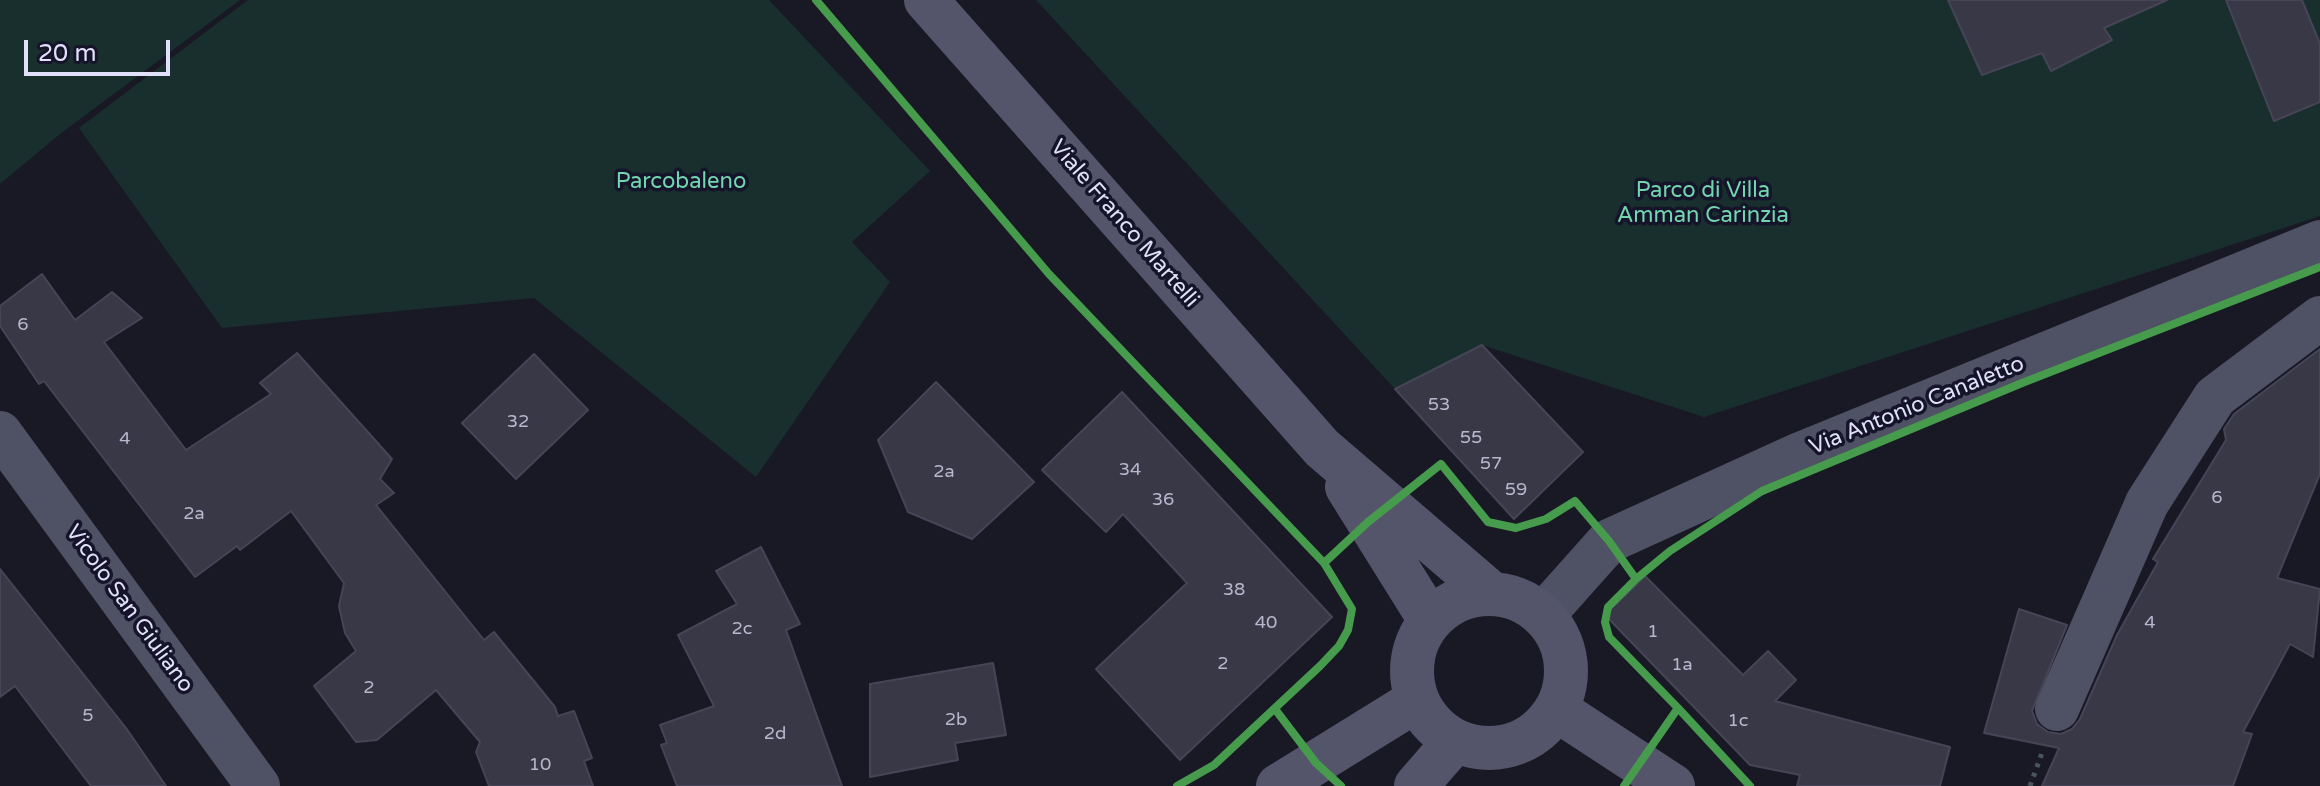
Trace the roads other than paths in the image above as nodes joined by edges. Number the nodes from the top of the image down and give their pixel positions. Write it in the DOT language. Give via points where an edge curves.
graph roads {
  1 [pos="926,0"];
  2 [pos="2320,242"];
  3 [pos="2320,318"];
  4 [pos="0,433"];
  5 [pos="1322,448"];
  6 [pos="1491,593"];
  7 [pos="1543,615"];
  8 [pos="1430,620"];
  9 [pos="1417,700"];
  10 [pos="2057,709"];
  11 [pos="1557,710"];
  12 [pos="1455,741"];
  13 [pos="258,786"];
  14 [pos="1278,786"];
  15 [pos="1416,786"];
  16 [pos="1673,786"];
  1 -- 5 [label="main road, Viale Franco Martelli"];
  2 -- 7 [label="street, Via Antonio Canaletto" via="1800,454 1609,541"];
  3 -- 10 [label="street" via="2215,397 2147,503"];
  4 -- 13 [label="street, Vicolo San Giuliano"];
  5 -- 6 [label="main road, Viale Franco Martelli"];
  5 -- 8 [label="main road, Viale Franco Martelli"];
  6 -- 7 [label="main road" via="1522,601"];
  6 -- 8 [label="main road" via="1457,601"];
  7 -- 11 [label="main road" via="1566,658"];
  8 -- 9 [label="main road" via="1413,653"];
  9 -- 12 [label="main road" via="1436,728"];
  9 -- 14 [label="main road"];
  11 -- 12 [label="main road" via="1538,731 1517,743 1491,748"];
  11 -- 16 [label="main road"];
  12 -- 15 [label="main road"];
}
